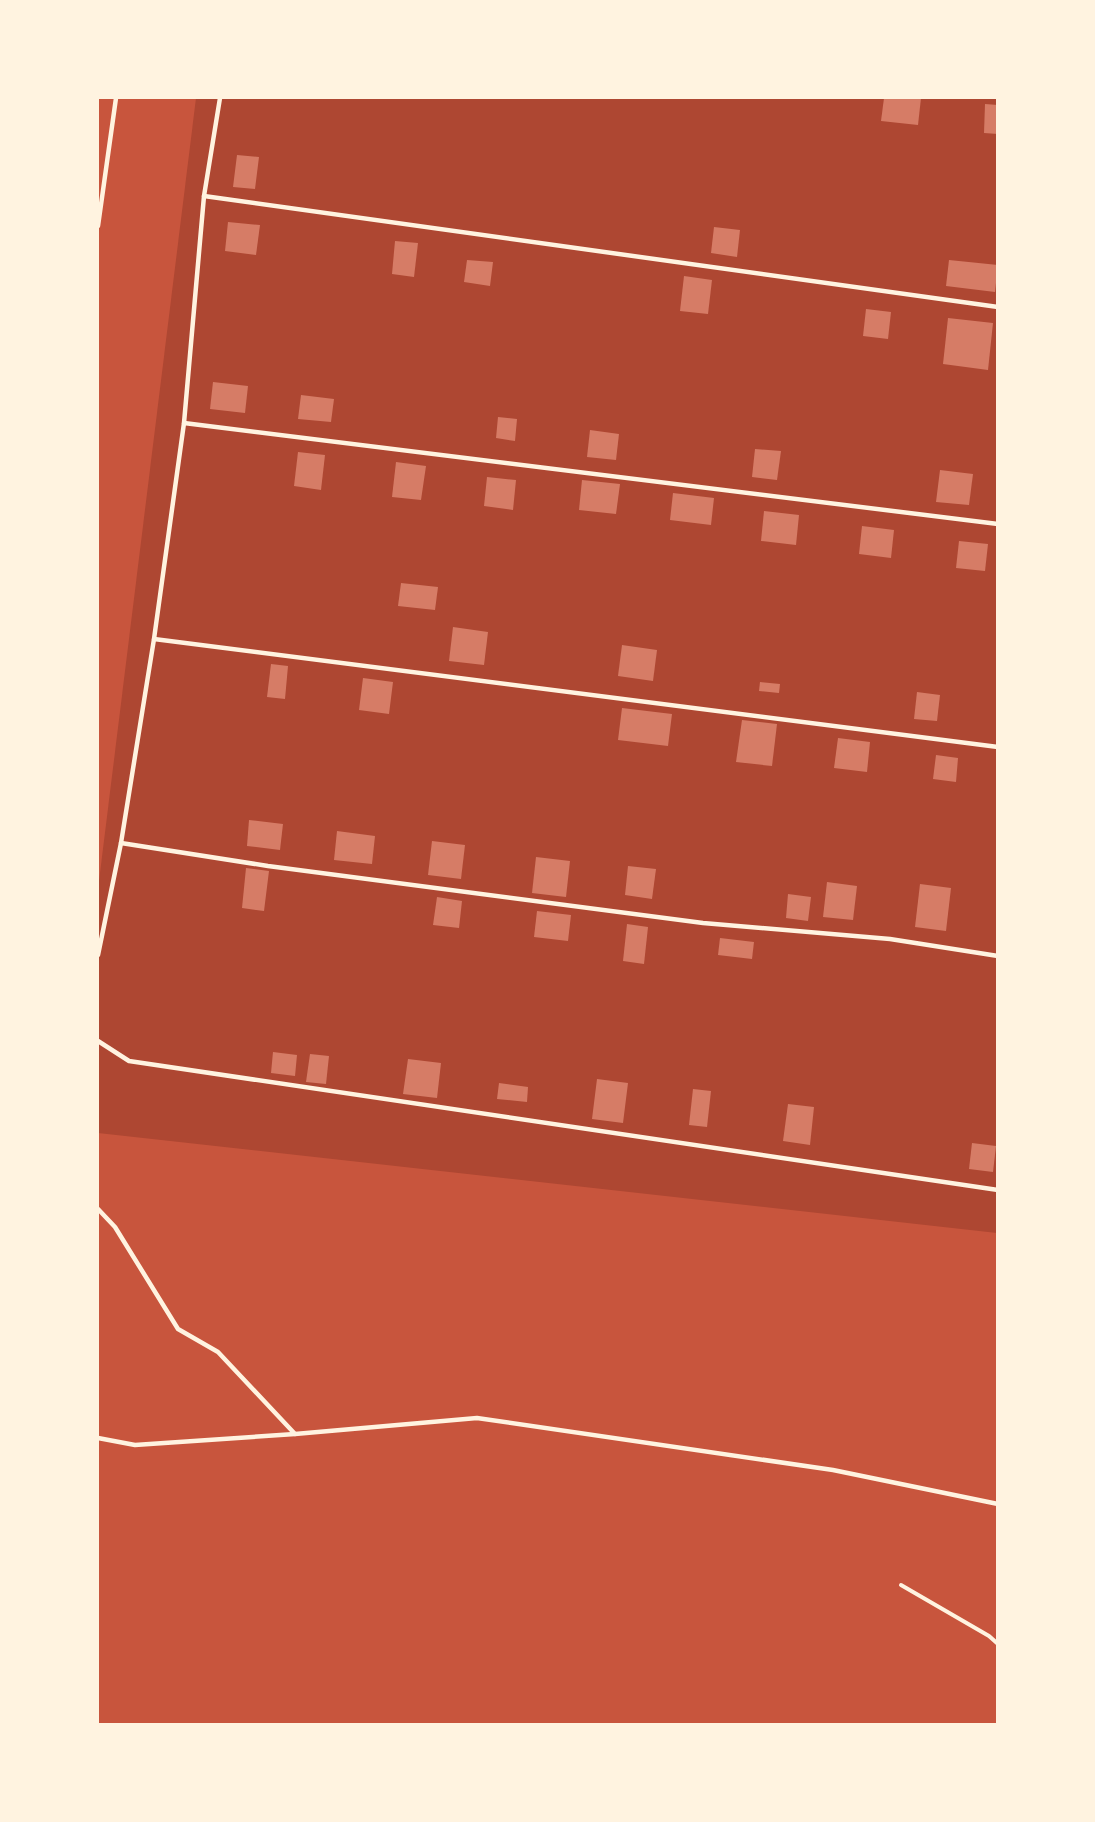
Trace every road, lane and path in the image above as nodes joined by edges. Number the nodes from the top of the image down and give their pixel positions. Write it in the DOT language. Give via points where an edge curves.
graph roads {
  1 [pos="116,98"];
  2 [pos="220,98"];
  3 [pos="204,196"];
  4 [pos="98,226"];
  5 [pos="998,307"];
  6 [pos="184,423"];
  7 [pos="998,524"];
  8 [pos="154,639"];
  9 [pos="998,747"];
  10 [pos="121,843"];
  11 [pos="98,955"];
  12 [pos="998,956"];
  13 [pos="98,1041"];
  14 [pos="998,1190"];
  15 [pos="98,1209"];
  16 [pos="296,1434"];
  17 [pos="98,1438"];
  18 [pos="998,1504"];
  19 [pos="901,1585"];
  20 [pos="998,1644"];
  1 -- 4 [label="lane"];
  2 -- 3 [label="lane"];
  3 -- 5 [label="lane"];
  3 -- 6 [label="lane"];
  6 -- 7 [label="lane"];
  6 -- 8 [label="lane"];
  8 -- 9 [label="lane"];
  8 -- 10 [label="lane"];
  10 -- 11 [label="lane"];
  10 -- 12 [label="lane" via="703,924 890,939"];
  13 -- 14 [label="lane" via="129,1061"];
  15 -- 16 [label="lane" via="115,1227 177,1329 218,1352"];
  16 -- 17 [label="lane" via="135,1445"];
  16 -- 18 [label="lane" via="477,1418 833,1470"];
  19 -- 20 [label="path"];
}
